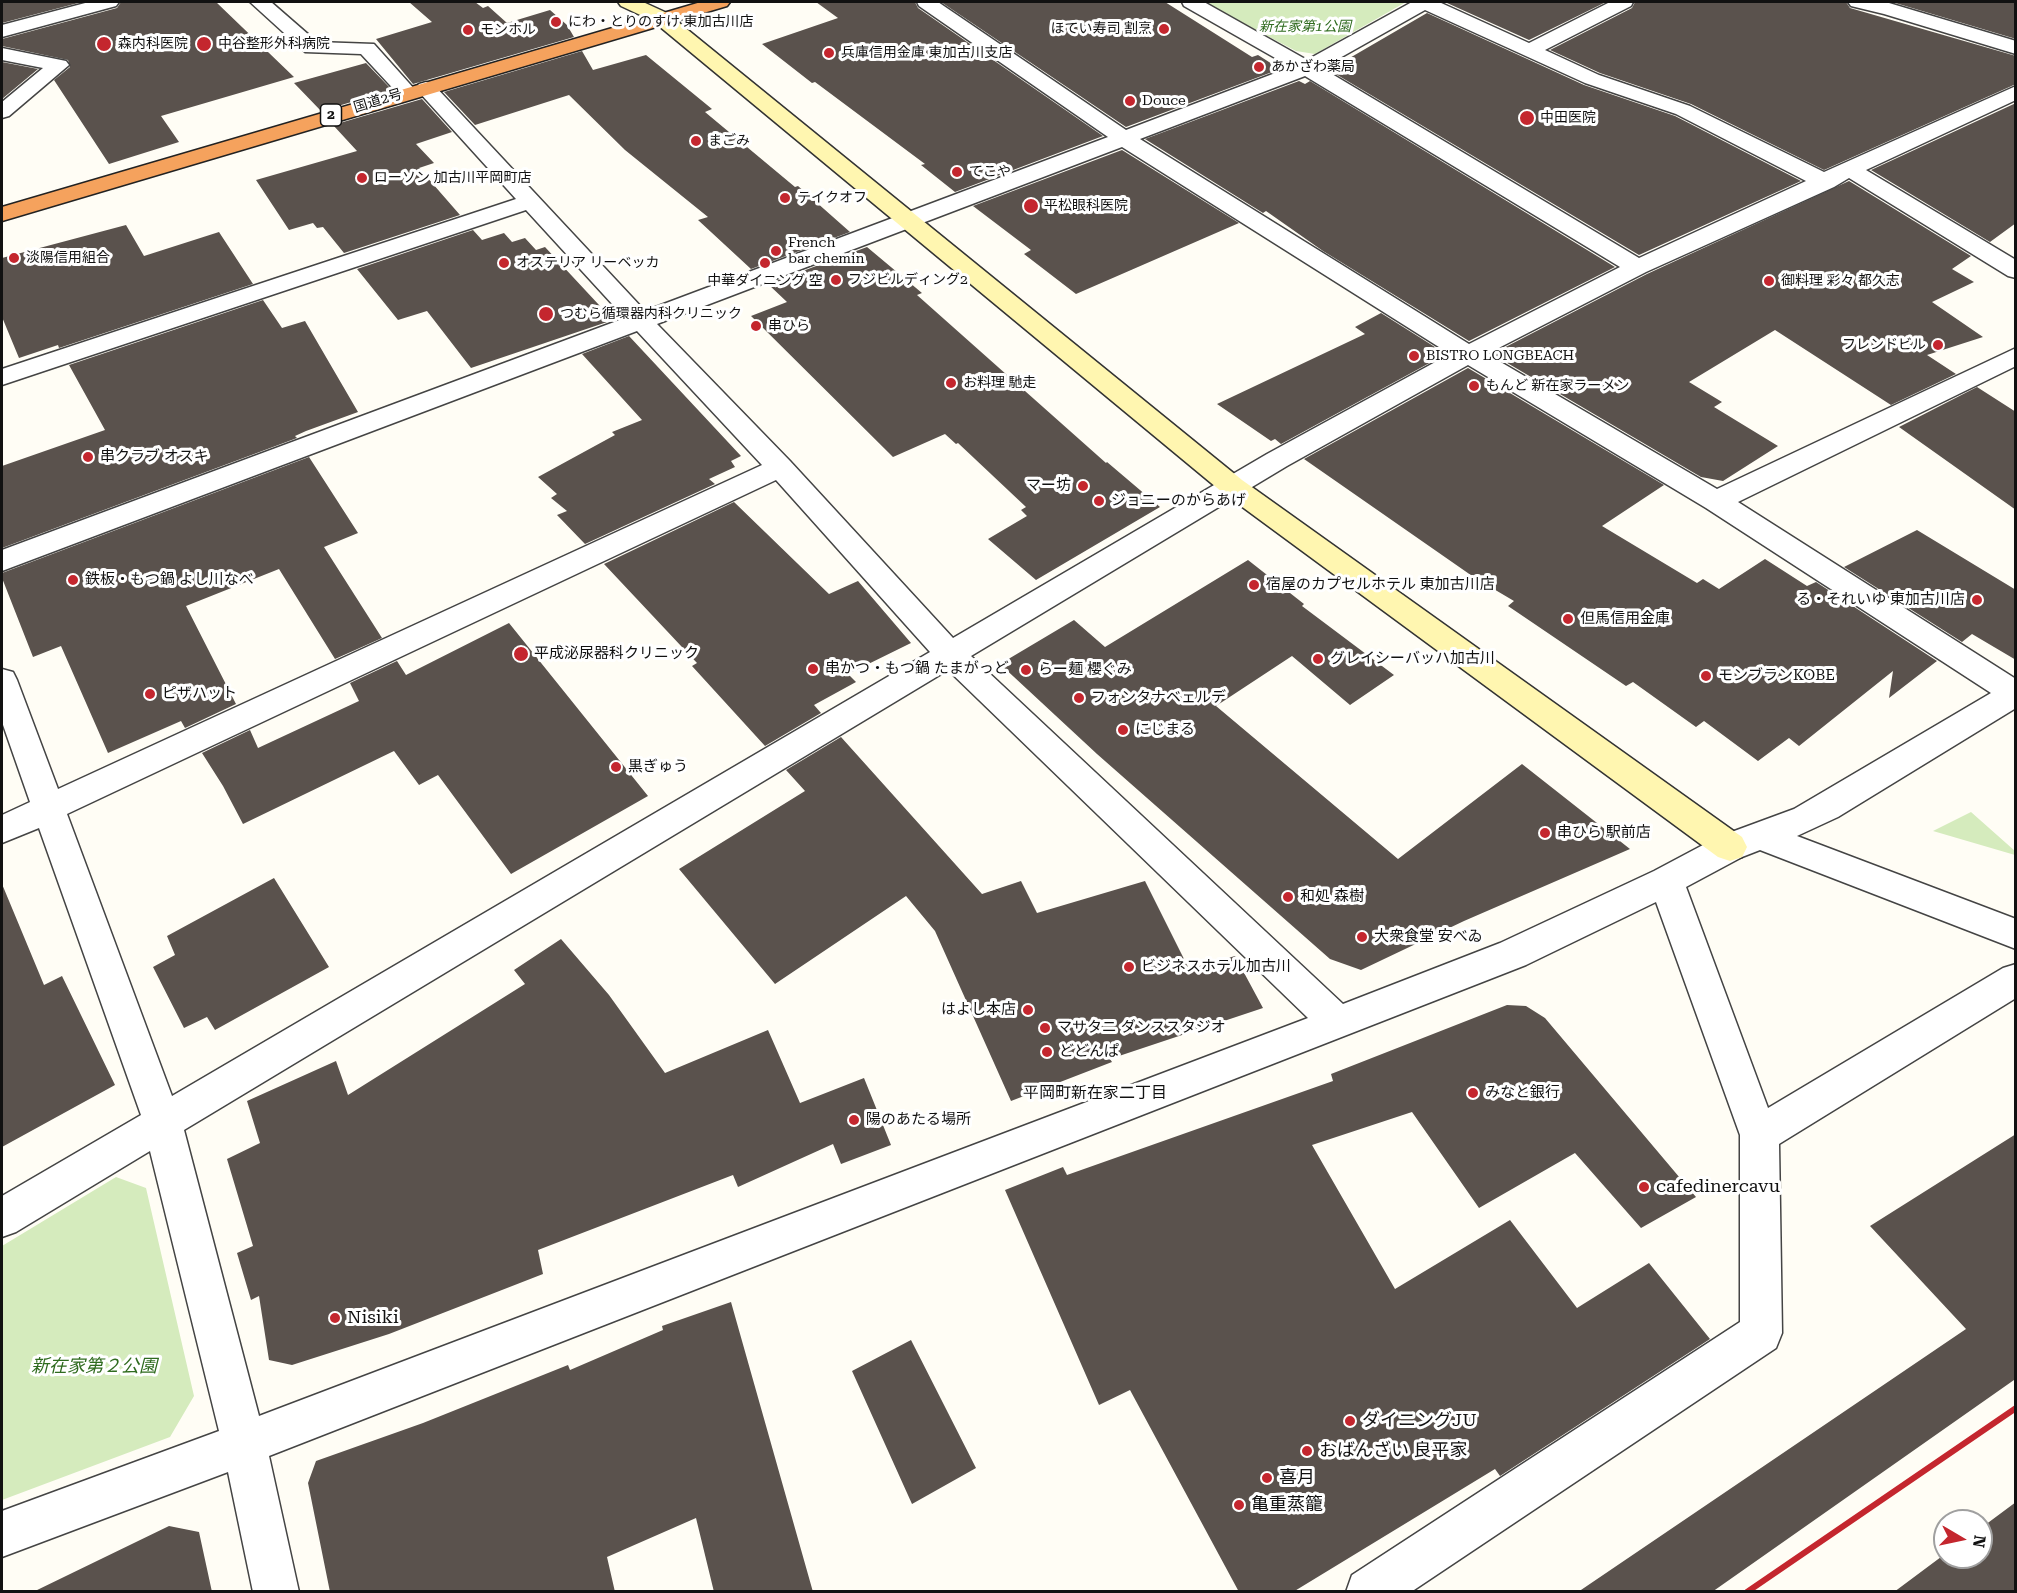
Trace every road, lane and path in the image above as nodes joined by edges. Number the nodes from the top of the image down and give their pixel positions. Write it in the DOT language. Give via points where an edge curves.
graph roads {
  1 [pos="109,2"];
  2 [pos="260,2"];
  3 [pos="628,2"];
  4 [pos="720,2"];
  5 [pos="926,2"];
  6 [pos="1191,2"];
  7 [pos="1424,2"];
  8 [pos="1624,2"];
  9 [pos="1858,2"];
  10 [pos="1896,5"];
  11 [pos="660,17"];
  12 [pos="2,32"];
  13 [pos="2016,48"];
  14 [pos="1528,51"];
  15 [pos="2,54"];
  16 [pos="1307,68"];
  17 [pos="416,90"];
  18 [pos="2016,92"];
  19 [pos="2,112"];
  20 [pos="1124,138"];
  21 [pos="1850,169"];
  22 [pos="1826,182"];
  23 [pos="531,201"];
  24 [pos="2,214"];
  25 [pos="906,221"];
  26 [pos="1638,267"];
  27 [pos="2016,271"];
  28 [pos="640,320"];
  29 [pos="1468,354"];
  30 [pos="2016,356"];
  31 [pos="2,377"];
  32 [pos="780,467"];
  33 [pos="1232,486"];
  34 [pos="1716,501"];
  35 [pos="2,561"];
  36 [pos="951,655"];
  37 [pos="2,680"];
  38 [pos="2015,693"];
  39 [pos="49,808"];
  40 [pos="2,830"];
  41 [pos="1744,841"];
  42 [pos="1666,881"];
  43 [pos="2016,934"];
  44 [pos="2016,979"];
  45 [pos="1338,1023"];
  46 [pos="163,1123"];
  47 [pos="1759,1135"];
  48 [pos="2,1218"];
  49 [pos="244,1444"];
  50 [pos="2,1534"];
  51 [pos="276,1592"];
  52 [pos="1369,1592"];
  1 -- 12 [label="street"];
  2 -- 17 [label="street" via="312,48 367,48"];
  3 -- 11 [label="street"];
  4 -- 11 [label="highway, 国道2号 / 2"];
  5 -- 20 [label="street"];
  6 -- 16 [label="street"];
  7 -- 14 [label="street"];
  7 -- 16 [label="street"];
  8 -- 14 [label="street"];
  9 -- 10 [label="street"];
  10 -- 13 [label="street"];
  11 -- 17 [label="highway, 国道2号 / 2"];
  11 -- 25 [label="street"];
  14 -- 22 [label="street" via="1592,79 1683,110"];
  15 -- 19 [label="street" via="59,65"];
  16 -- 20 [label="street"];
  16 -- 26 [label="street"];
  17 -- 23 [label="street"];
  17 -- 24 [label="highway, 国道2号 / 2"];
  18 -- 21 [label="street"];
  20 -- 25 [label="street"];
  20 -- 29 [label="street"];
  21 -- 22 [label="street"];
  21 -- 27 [label="street"];
  22 -- 26 [label="street"];
  23 -- 28 [label="street"];
  23 -- 31 [label="street"];
  25 -- 28 [label="street"];
  25 -- 33 [label="street"];
  26 -- 29 [label="street"];
  28 -- 32 [label="street"];
  28 -- 35 [label="street"];
  29 -- 33 [label="street"];
  29 -- 34 [label="street"];
  30 -- 34 [label="street"];
  32 -- 36 [label="street"];
  32 -- 39 [label="street"];
  33 -- 36 [label="street"];
  33 -- 41 [label="street"];
  34 -- 38 [label="street"];
  36 -- 45 [label="street"];
  36 -- 46 [label="street"];
  37 -- 39 [label="street"];
  38 -- 41 [label="street" via="1806,818"];
  39 -- 40 [label="street"];
  39 -- 46 [label="street"];
  41 -- 42 [label="street"];
  41 -- 43 [label="street"];
  42 -- 45 [label="street" via="1513,954"];
  42 -- 47 [label="street"];
  44 -- 47 [label="street"];
  45 -- 49 [label="street"];
  46 -- 48 [label="street"];
  46 -- 49 [label="street"];
  47 -- 52 [label="street" via="1761,1333"];
  49 -- 50 [label="street"];
  49 -- 51 [label="street"];
}
